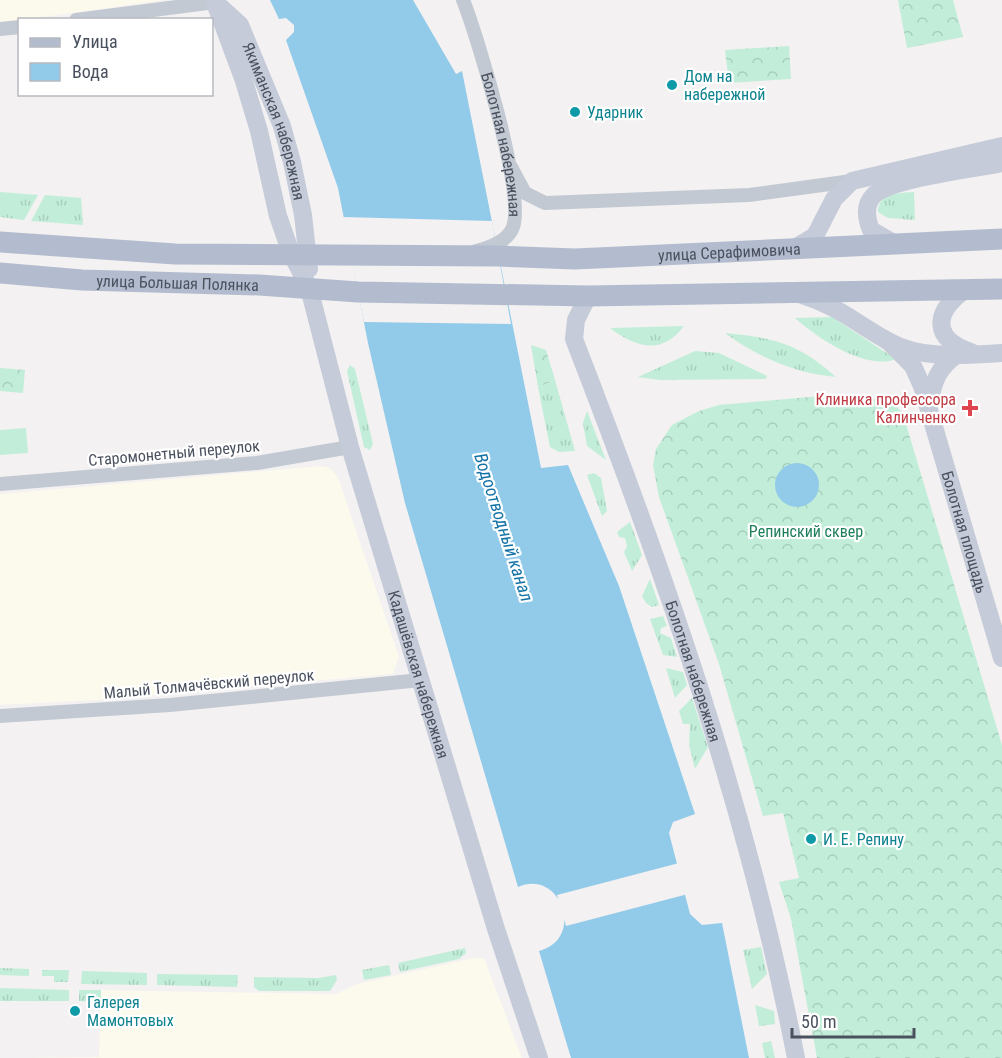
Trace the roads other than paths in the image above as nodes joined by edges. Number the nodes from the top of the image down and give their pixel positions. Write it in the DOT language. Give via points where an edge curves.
graph roads {
  1 [pos="463,0"];
  2 [pos="214,1"];
  3 [pos="91,18"];
  4 [pos="18,27"];
  5 [pos="0,29"];
  6 [pos="1002,146"];
  7 [pos="1002,163"];
  8 [pos="511,167"];
  9 [pos="852,181"];
  10 [pos="1002,240"];
  11 [pos="0,242"];
  12 [pos="897,245"];
  13 [pos="497,249"];
  14 [pos="788,251"];
  15 [pos="300,254"];
  16 [pos="455,255"];
  17 [pos="0,273"];
  18 [pos="309,288"];
  19 [pos="1002,289"];
  20 [pos="963,291"];
  21 [pos="796,292"];
  22 [pos="588,296"];
  23 [pos="889,342"];
  24 [pos="1002,353"];
  25 [pos="958,354"];
  26 [pos="979,354"];
  27 [pos="929,406"];
  28 [pos="350,447"];
  29 [pos="0,484"];
  30 [pos="1002,658"];
  31 [pos="421,680"];
  32 [pos="0,716"];
  33 [pos="539,1058"];
  34 [pos="796,1058"];
  1 -- 8 [label="street, Болотная набережная"];
  2 -- 3 [label="street"];
  2 -- 15 [label="street, Якиманская набережная" via="260,131 278,216"];
  2 -- 15 [label="street, Якиманская набережная" via="240,25 282,126 292,162"];
  4 -- 5 [label="street"];
  6 -- 9 [label="street"];
  7 -- 12 [label="street" via="885,187 874,194 866,212 871,230"];
  8 -- 9 [label="street" via="525,193 545,203 748,195"];
  8 -- 13 [label="street, Болотная набережная" via="514,225"];
  9 -- 14 [label="street" via="834,199 815,236"];
  10 -- 12 [label="main road, улица Серафимовича"];
  11 -- 15 [label="main road, улица Большая Полянка" via="155,253"];
  12 -- 14 [label="main road, улица Серафимовича"];
  13 -- 14 [label="main road, улица Серафимовича" via="575,259"];
  13 -- 16 [label="main road, улица Серафимовича"];
  15 -- 16 [label="main road, улица Большая Полянка"];
  15 -- 18 [label="street, Кадашёвская набережная"];
  17 -- 18 [label="main road, улица Большая Полянка" via="82,280"];
  18 -- 22 [label="main road, улица Большая Полянка"];
  18 -- 28 [label="street, Кадашёвская набережная"];
  19 -- 20 [label="main road"];
  20 -- 21 [label="main road"];
  20 -- 26 [label="street" via="943,310 944,335 959,348"];
  21 -- 22 [label="main road"];
  21 -- 23 [label="street" via="846,313"];
  22 -- 34 [label="street, Болотная набережная" via="576,320 574,339 680,625 734,796 764,909"];
  23 -- 25 [label="street" via="925,353"];
  23 -- 27 [label="street, Болотная площадь" via="913,366"];
  24 -- 26 [label="street"];
  25 -- 26 [label="street"];
  25 -- 27 [label="street" via="937,374"];
  27 -- 30 [label="street, Болотная площадь"];
  28 -- 29 [label="street, Старомонетный переулок" via="196,469"];
  28 -- 31 [label="street, Кадашёвская набережная"];
  31 -- 32 [label="street, Малый Толмачёвский переулок" via="170,705"];
  31 -- 33 [label="street, Кадашёвская набережная"];
}
